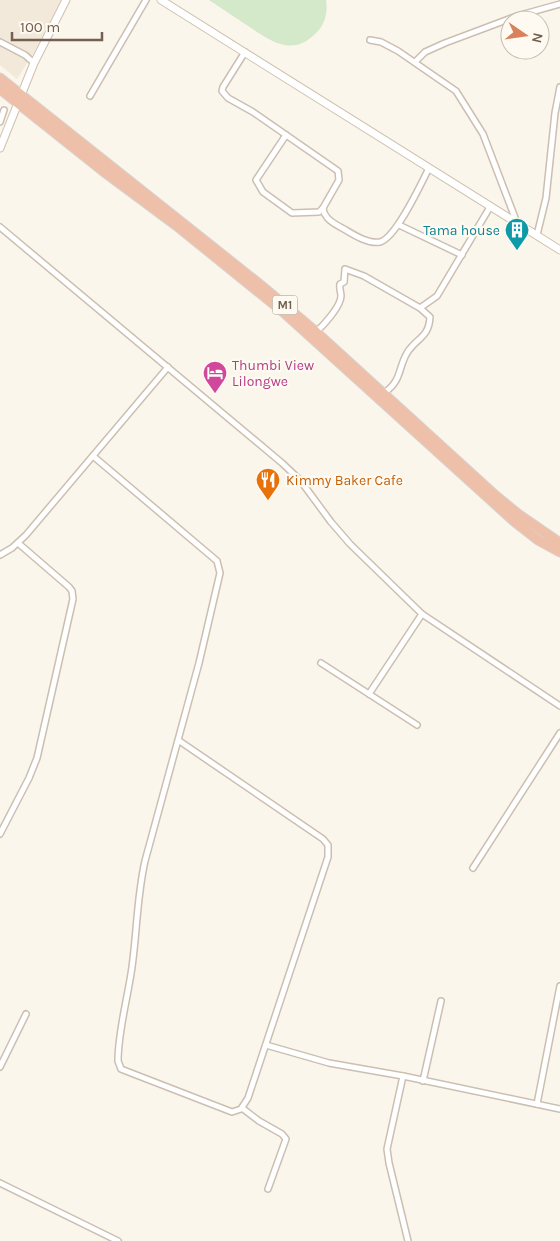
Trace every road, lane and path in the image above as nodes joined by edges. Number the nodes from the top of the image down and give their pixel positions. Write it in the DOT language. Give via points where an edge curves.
graph roads {
  1 [pos="66,0"];
  2 [pos="146,0"];
  3 [pos="161,0"];
  4 [pos="560,4"];
  5 [pos="370,40"];
  6 [pos="0,42"];
  7 [pos="245,52"];
  8 [pos="415,62"];
  9 [pos="34,63"];
  10 [pos="0,78"];
  11 [pos="560,87"];
  12 [pos="0,89"];
  13 [pos="90,96"];
  14 [pos="20,99"];
  15 [pos="4,110"];
  16 [pos="0,122"];
  17 [pos="286,135"];
  18 [pos="0,148"];
  19 [pos="429,168"];
  20 [pos="490,207"];
  21 [pos="323,208"];
  22 [pos="518,224"];
  23 [pos="399,225"];
  24 [pos="0,227"];
  25 [pos="537,235"];
  26 [pos="560,250"];
  27 [pos="462,255"];
  28 [pos="420,308"];
  29 [pos="316,332"];
  30 [pos="168,367"];
  31 [pos="384,393"];
  32 [pos="93,456"];
  33 [pos="18,543"];
  34 [pos="560,543"];
  35 [pos="560,552"];
  36 [pos="0,555"];
  37 [pos="422,614"];
  38 [pos="321,663"];
  39 [pos="369,694"];
  40 [pos="560,706"];
  41 [pos="417,724"];
  42 [pos="560,733"];
  43 [pos="178,740"];
  44 [pos="0,834"];
  45 [pos="474,868"];
  46 [pos="560,986"];
  47 [pos="441,1001"];
  48 [pos="26,1014"];
  49 [pos="266,1045"];
  50 [pos="0,1067"];
  51 [pos="403,1076"];
  52 [pos="422,1081"];
  53 [pos="537,1104"];
  54 [pos="242,1108"];
  55 [pos="560,1109"];
  56 [pos="0,1183"];
  57 [pos="268,1189"];
  58 [pos="118,1241"];
  59 [pos="408,1241"];
  1 -- 9 [label="street"];
  2 -- 13 [label="street"];
  3 -- 7 [label="street"];
  4 -- 8 [label="street" via="445,43 425,52"];
  5 -- 8 [label="street" via="381,42"];
  6 -- 9 [label="street"];
  7 -- 17 [label="street" via="222,91"];
  7 -- 19 [label="street"];
  8 -- 22 [label="street" via="456,91 483,134"];
  9 -- 14 [label="street"];
  10 -- 14 [label="highway, M1"];
  11 -- 25 [label="street" via="546,198"];
  12 -- 14 [label="highway, M1"];
  14 -- 18 [label="street"];
  14 -- 29 [label="highway, M1" via="242,270"];
  14 -- 35 [label="highway, M1" via="103,171 280,310 508,516 538,540"];
  15 -- 16 [label="street"];
  17 -- 21 [label="street" via="338,171 339,180"];
  17 -- 21 [label="street" via="256,180 263,192 292,212 319,212"];
  19 -- 20 [label="street"];
  19 -- 23 [label="street"];
  20 -- 22 [label="street"];
  20 -- 27 [label="street"];
  21 -- 23 [label="street" via="327,218 344,230 372,242 386,239"];
  22 -- 25 [label="street"];
  23 -- 27 [label="street"];
  24 -- 30 [label="street"];
  25 -- 26 [label="street"];
  27 -- 28 [label="street" via="437,296"];
  28 -- 29 [label="street" via="364,276 345,270 337,308"];
  28 -- 31 [label="street" via="430,317 426,333 408,352 396,382"];
  29 -- 31 [label="highway, M1"];
  30 -- 32 [label="street"];
  30 -- 37 [label="street" via="294,474 350,544"];
  31 -- 34 [label="highway, M1" via="496,496"];
  32 -- 33 [label="street"];
  32 -- 43 [label="street" via="217,562 220,573 218,586"];
  33 -- 36 [label="street"];
  33 -- 44 [label="street" via="69,587 73,599 37,758"];
  37 -- 39 [label="street"];
  37 -- 40 [label="street"];
  38 -- 39 [label="street"];
  39 -- 41 [label="street"];
  42 -- 45 [label="street"];
  43 -- 49 [label="street" via="323,839 329,849"];
  43 -- 54 [label="street" via="141,882 136,944 118,1061 126,1071 223,1109 232,1112"];
  46 -- 53 [label="street"];
  47 -- 52 [label="street"];
  48 -- 50 [label="street"];
  49 -- 51 [label="street" via="329,1063"];
  49 -- 54 [label="street"];
  51 -- 52 [label="street"];
  51 -- 59 [label="street" via="387,1149"];
  52 -- 53 [label="street"];
  53 -- 55 [label="street"];
  54 -- 57 [label="street" via="286,1139"];
  56 -- 58 [label="street"];
}
